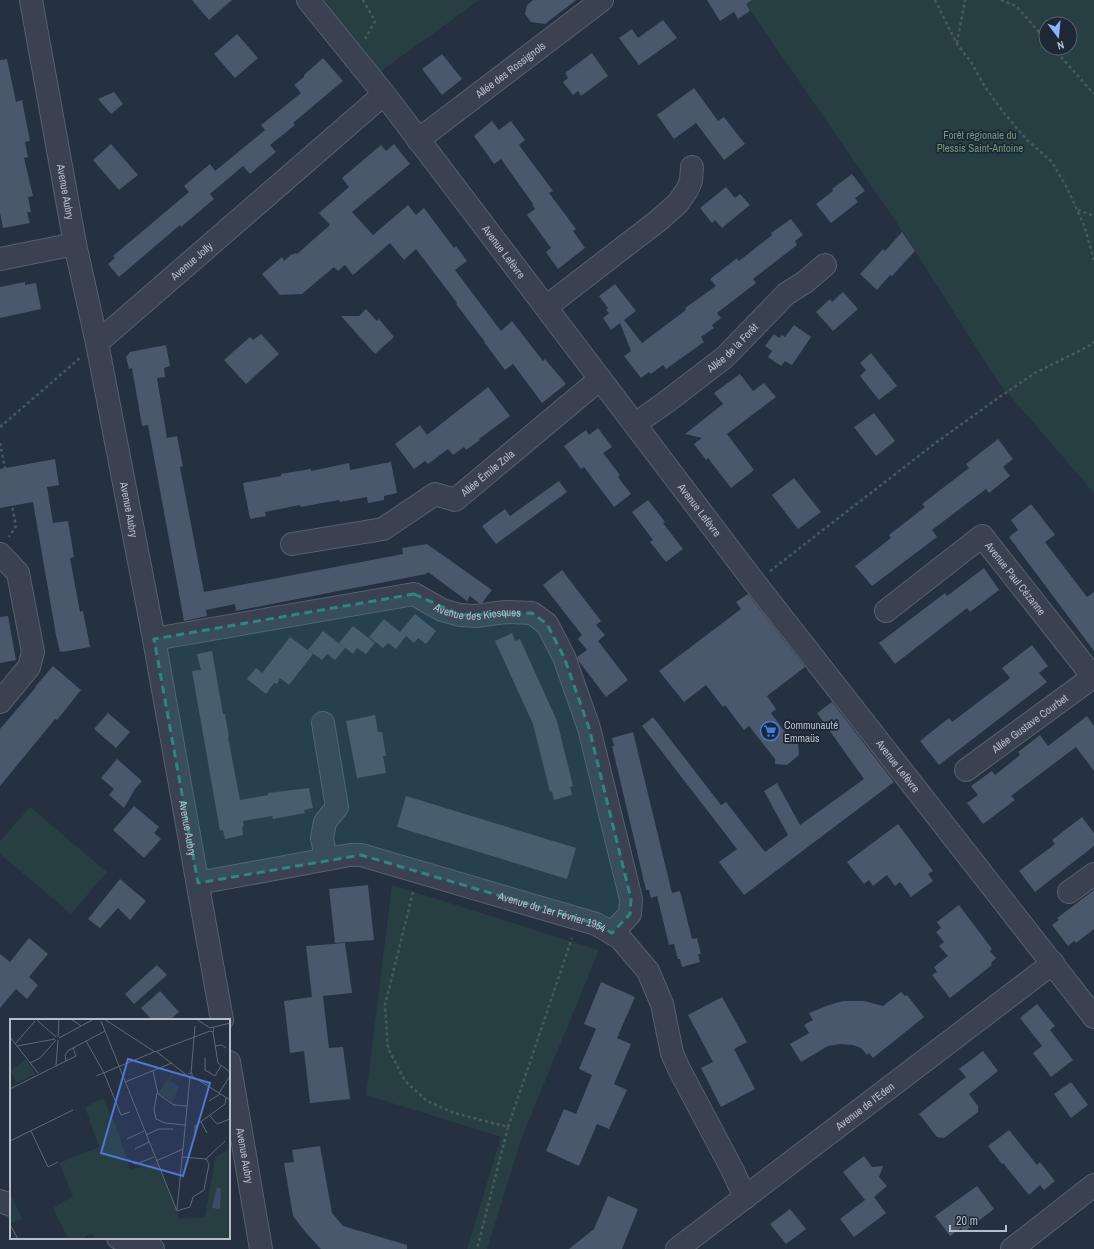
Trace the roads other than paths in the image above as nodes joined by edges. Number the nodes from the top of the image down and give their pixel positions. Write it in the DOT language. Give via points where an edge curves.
graph roads {
  1 [pos="31,0"];
  2 [pos="308,0"];
  3 [pos="602,0"];
  4 [pos="384,94"];
  5 [pos="418,140"];
  6 [pos="692,167"];
  7 [pos="75,244"];
  8 [pos="0,259"];
  9 [pos="825,265"];
  10 [pos="546,307"];
  11 [pos="97,343"];
  12 [pos="600,379"];
  13 [pos="635,424"];
  14 [pos="292,544"];
  15 [pos="4,547"];
  16 [pos="886,611"];
  17 [pos="154,639"];
  18 [pos="1093,677"];
  19 [pos="0,702"];
  20 [pos="323,723"];
  21 [pos="966,770"];
  22 [pos="326,859"];
  23 [pos="1094,874"];
  24 [pos="198,883"];
  25 [pos="1069,892"];
  26 [pos="612,933"];
  27 [pos="1053,963"];
  28 [pos="1094,1017"];
  29 [pos="222,1019"];
  30 [pos="230,1068"];
  31 [pos="1094,1185"];
  32 [pos="745,1198"];
  33 [pos="0,1202"];
  34 [pos="10,1205"];
  35 [pos="121,1239"];
  36 [pos="153,1249"];
  37 [pos="261,1249"];
  38 [pos="677,1249"];
  39 [pos="1012,1249"];
  1 -- 7 [label="street, Avenue Aubry"];
  2 -- 4 [label="street, Avenue Lefèvre"];
  3 -- 5 [label="street, Allée des Rossignols"];
  4 -- 5 [label="street, Avenue Lefèvre"];
  4 -- 11 [label="street, Avenue Jolly"];
  5 -- 10 [label="street, Avenue Lefèvre"];
  6 -- 10 [label="street" via="691,181 678,203"];
  7 -- 8 [label="street"];
  7 -- 11 [label="street, Avenue Aubry"];
  9 -- 13 [label="street, Allée de la Forêt" via="786,294 725,357"];
  10 -- 12 [label="street, Avenue Lefèvre"];
  11 -- 17 [label="street, Avenue Aubry"];
  12 -- 13 [label="street, Avenue Lefèvre"];
  12 -- 14 [label="street, Allée Émile Zola" via="455,500 435,494 383,529"];
  13 -- 27 [label="street, Avenue Lefèvre" via="755,583"];
  15 -- 19 [label="street" via="18,573 33,652 29,667"];
  16 -- 18 [label="street, Avenue Paul Cézanne" via="982,536"];
  17 -- 24 [label="street, Avenue Aubry"];
  17 -- 26 [label="street, Avenue des Kiosques" via="414,594 442,610 460,615 532,612 547,624 564,657 589,728 631,899 630,914"];
  18 -- 21 [label="street, Allée Gustave Courbet"];
  20 -- 22 [label="street" via="337,807 325,822 322,838"];
  22 -- 24 [label="street, Avenue du 1er Février 1954"];
  22 -- 26 [label="street, Avenue du 1er Février 1954" via="361,855 596,924"];
  23 -- 25 [label="street"];
  24 -- 29 [label="street, Avenue Aubry"];
  26 -- 32 [label="street, Avenue du 1er Février 1954" via="620,938 648,971 662,1004 672,1053"];
  27 -- 28 [label="street, Avenue Lefèvre"];
  27 -- 32 [label="street, Avenue de l'Eden"];
  30 -- 37 [label="street, Avenue Aubry"];
  31 -- 39 [label="street"];
  32 -- 38 [label="street, Avenue de l'Eden"];
  33 -- 34 [label="street"];
  35 -- 36 [label="street"];
}
